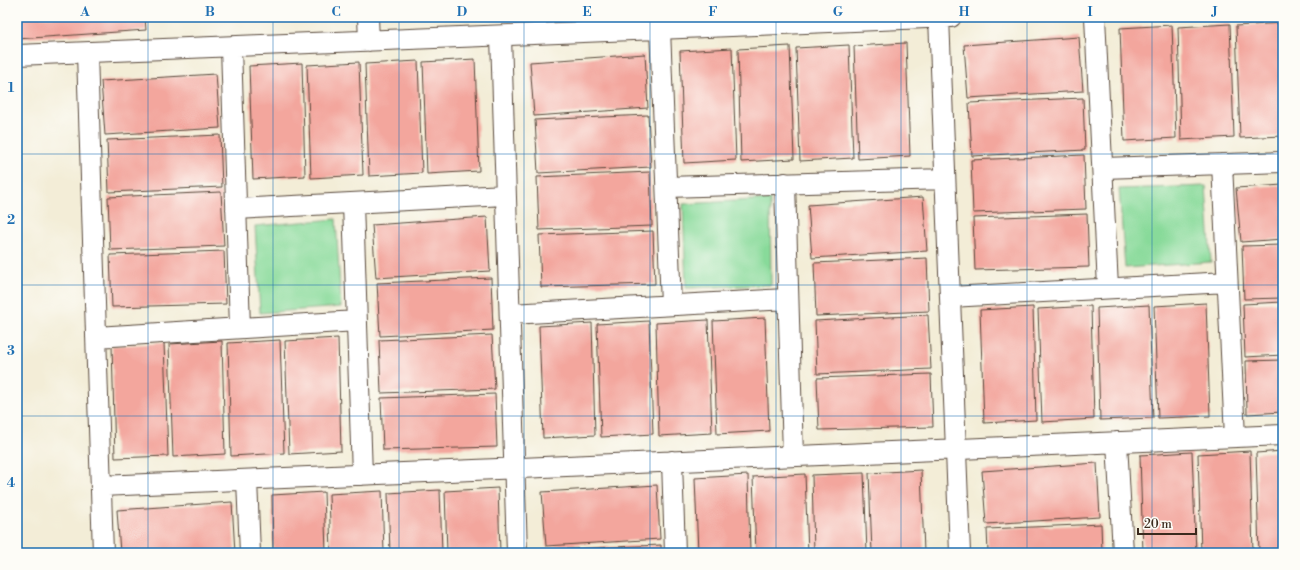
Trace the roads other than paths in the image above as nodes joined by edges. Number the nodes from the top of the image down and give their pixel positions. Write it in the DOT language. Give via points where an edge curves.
graph roads {
  1 [pos="368,17"];
  2 [pos="951,17"];
  3 [pos="1096,17"];
  4 [pos="939,18"];
  5 [pos="660,29"];
  6 [pos="501,36"];
  7 [pos="369,41"];
  8 [pos="231,47"];
  9 [pos="87,53"];
  10 [pos="17,55"];
  11 [pos="1283,162"];
  12 [pos="1222,164"];
  13 [pos="1102,168"];
  14 [pos="945,179"];
  15 [pos="785,183"];
  16 [pos="667,187"];
  17 [pos="505,195"];
  18 [pos="353,203"];
  19 [pos="236,209"];
  20 [pos="1227,282"];
  21 [pos="1108,288"];
  22 [pos="950,297"];
  23 [pos="788,299"];
  24 [pos="671,305"];
  25 [pos="510,314"];
  26 [pos="357,321"];
  27 [pos="240,328"];
  28 [pos="96,337"];
  29 [pos="1283,435"];
  30 [pos="1235,437"];
  31 [pos="1117,442"];
  32 [pos="956,449"];
  33 [pos="793,456"];
  34 [pos="672,461"];
  35 [pos="514,468"];
  36 [pos="362,475"];
  37 [pos="247,480"];
  38 [pos="101,486"];
  39 [pos="103,553"];
  40 [pos="250,553"];
  41 [pos="517,553"];
  42 [pos="675,553"];
  43 [pos="960,553"];
  44 [pos="1123,553"];
  1 -- 7 [label="street"];
  2 -- 4 [label="street"];
  3 -- 13 [label="street"];
  4 -- 5 [label="street"];
  4 -- 14 [label="street"];
  5 -- 6 [label="street"];
  5 -- 16 [label="street"];
  6 -- 7 [label="street"];
  6 -- 17 [label="street"];
  7 -- 8 [label="street"];
  8 -- 9 [label="street"];
  8 -- 19 [label="street"];
  9 -- 10 [label="street"];
  9 -- 28 [label="street"];
  11 -- 12 [label="street"];
  12 -- 13 [label="street"];
  12 -- 20 [label="street"];
  13 -- 21 [label="street"];
  14 -- 15 [label="street"];
  14 -- 22 [label="street"];
  15 -- 16 [label="street"];
  15 -- 23 [label="street"];
  16 -- 24 [label="street"];
  17 -- 18 [label="street"];
  17 -- 25 [label="street"];
  18 -- 19 [label="street"];
  18 -- 26 [label="street"];
  19 -- 27 [label="street"];
  20 -- 21 [label="street"];
  20 -- 30 [label="street"];
  21 -- 22 [label="street"];
  22 -- 32 [label="street"];
  23 -- 24 [label="street"];
  23 -- 33 [label="street"];
  24 -- 25 [label="street"];
  25 -- 35 [label="street"];
  26 -- 27 [label="street"];
  26 -- 36 [label="street"];
  27 -- 28 [label="street"];
  28 -- 38 [label="street"];
  29 -- 30 [label="street"];
  30 -- 31 [label="street"];
  31 -- 32 [label="street"];
  31 -- 44 [label="street"];
  32 -- 33 [label="street"];
  32 -- 43 [label="street"];
  33 -- 34 [label="street"];
  34 -- 35 [label="street"];
  34 -- 42 [label="street"];
  35 -- 36 [label="street"];
  35 -- 41 [label="street"];
  36 -- 37 [label="street"];
  37 -- 38 [label="street"];
  37 -- 40 [label="street"];
  38 -- 39 [label="street"];
}
